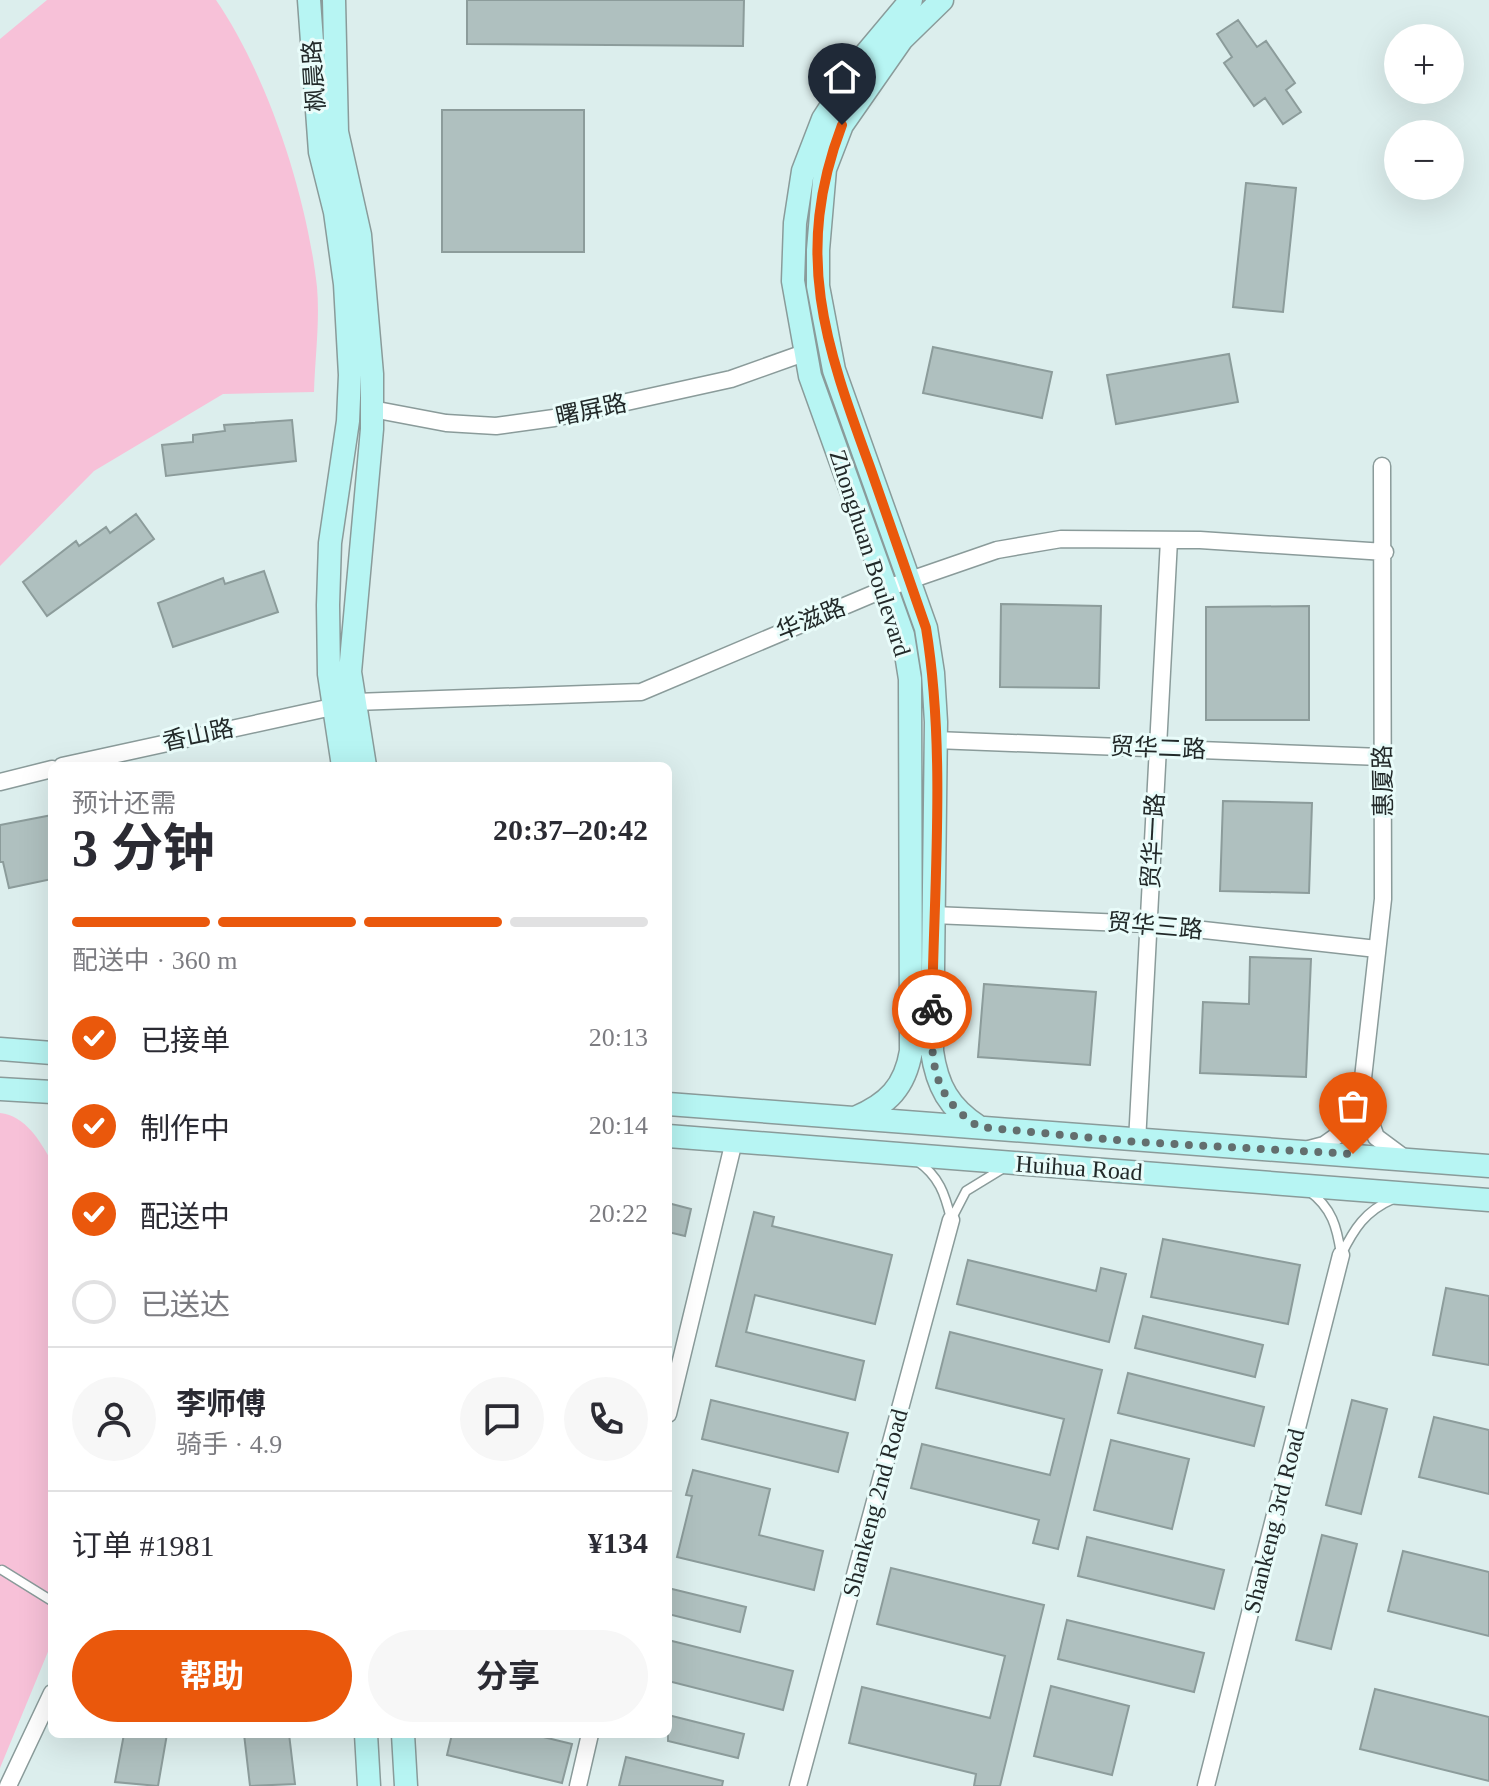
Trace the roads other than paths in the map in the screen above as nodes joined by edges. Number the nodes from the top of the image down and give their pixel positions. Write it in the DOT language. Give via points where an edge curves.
graph roads {
  1 [pos="309,0"];
  2 [pos="334,0"];
  3 [pos="911,0"];
  4 [pos="942,0"];
  5 [pos="804,353"];
  6 [pos="372,409"];
  7 [pos="1382,466"];
  8 [pos="1169,540"];
  9 [pos="1385,552"];
  10 [pos="910,582"];
  11 [pos="887,588"];
  12 [pos="345,705"];
  13 [pos="935,740"];
  14 [pos="1158,748"];
  15 [pos="1381,757"];
  16 [pos="81,762"];
  17 [pos="343,762"];
  18 [pos="364,762"];
  19 [pos="48,770"];
  20 [pos="0,782"];
  21 [pos="933,915"];
  22 [pos="1149,924"];
  23 [pos="1377,949"];
  24 [pos="0,1049"];
  25 [pos="48,1053"];
  26 [pos="0,1089"];
  27 [pos="48,1092"];
  28 [pos="1361,1096"];
  29 [pos="672,1104"];
  30 [pos="855,1118"];
  31 [pos="979,1127"];
  32 [pos="672,1136"];
  33 [pos="734,1141"];
  34 [pos="1137,1142"];
  35 [pos="1301,1151"];
  36 [pos="908,1155"];
  37 [pos="1404,1158"];
  38 [pos="1015,1163"];
  39 [pos="1489,1166"];
  40 [pos="1301,1186"];
  41 [pos="1406,1194"];
  42 [pos="1489,1200"];
  43 [pos="951,1220"];
  44 [pos="1341,1255"];
  45 [pos="672,1397"];
  46 [pos="2,1570"];
  47 [pos="48,1599"];
  48 [pos="48,1701"];
  49 [pos="366,1738"];
  50 [pos="403,1738"];
  51 [pos="589,1738"];
  52 [pos="8,1786"];
  53 [pos="369,1786"];
  54 [pos="406,1786"];
  55 [pos="578,1786"];
  56 [pos="798,1786"];
  57 [pos="1206,1786"];
  1 -- 12 [label="street, 枫晨路" via="320,152 343,269 350,375 330,543 329,660"];
  2 -- 6 [label="street, 枫晨路" via="337,132 360,235"];
  3 -- 5 [label="street, Zhonghuan Boulevard" via="864,56 823,119 803,171 793,281"];
  4 -- 10 [label="street, Zhonghuan Boulevard" via="902,39 842,125 825,169 820,215 818,286 834,370"];
  5 -- 6 [label="street, 曙屏路" via="731,379 496,426"];
  5 -- 11 [label="street, Zhonghuan Boulevard"];
  6 -- 12 [label="street"];
  7 -- 9 [label="street, 惠厦路"];
  8 -- 9 [label="street, 华滋路"];
  8 -- 10 [label="street, 华滋路" via="1061,539 997,550"];
  8 -- 14 [label="street, 贸华一路"];
  9 -- 15 [label="street, 惠厦路"];
  10 -- 11 [label="street, 华滋路"];
  10 -- 13 [label="street, Zhonghuan Boulevard" via="926,628"];
  11 -- 12 [label="street, 华滋路" via="641,692"];
  11 -- 30 [label="street, Zhonghuan Boulevard" via="903,635 913,718 911,1051 908,1071 896,1091 880,1107"];
  12 -- 16 [label="street, 香山路"];
  12 -- 17 [label="street"];
  12 -- 18 [label="street"];
  13 -- 14 [label="street, 贸华二路"];
  13 -- 21 [label="street, Zhonghuan Boulevard"];
  14 -- 15 [label="street, 贸华二路"];
  14 -- 22 [label="street, 贸华一路"];
  15 -- 23 [label="street, 惠厦路" via="1385,868"];
  19 -- 20 [label="street"];
  21 -- 22 [label="street, 贸华三路"];
  21 -- 31 [label="street, Zhonghuan Boulevard" via="936,1075 959,1114"];
  22 -- 23 [label="street, 贸华三路"];
  22 -- 34 [label="street, 贸华一路"];
  23 -- 28 [label="street, 惠厦路"];
  24 -- 25 [label="street"];
  26 -- 27 [label="street"];
  28 -- 35 [label="street" via="1341,1133"];
  28 -- 37 [label="street" via="1376,1137"];
  29 -- 30 [label="street, Huihua Road"];
  30 -- 31 [label="street, Huihua Road"];
  31 -- 34 [label="street, Huihua Road"];
  32 -- 33 [label="street, Huihua Road"];
  33 -- 36 [label="street, Huihua Road"];
  33 -- 45 [label="street"];
  34 -- 35 [label="street, Huihua Road"];
  35 -- 37 [label="street, Huihua Road"];
  36 -- 38 [label="street, Huihua Road"];
  36 -- 43 [label="lane" via="930,1170 945,1191"];
  37 -- 39 [label="street, Huihua Road"];
  38 -- 40 [label="street, Huihua Road"];
  38 -- 43 [label="lane" via="966,1191"];
  40 -- 41 [label="street, Huihua Road"];
  40 -- 44 [label="lane" via="1323,1202 1336,1222"];
  41 -- 42 [label="street, Huihua Road"];
  41 -- 44 [label="lane" via="1376,1206 1356,1225"];
  43 -- 56 [label="street, Shankeng 2nd Road"];
  44 -- 57 [label="street, Shankeng 3rd Road"];
  46 -- 47 [label="lane"];
  48 -- 52 [label="street"];
  49 -- 53 [label="street"];
  50 -- 54 [label="street"];
  51 -- 55 [label="street"];
}
